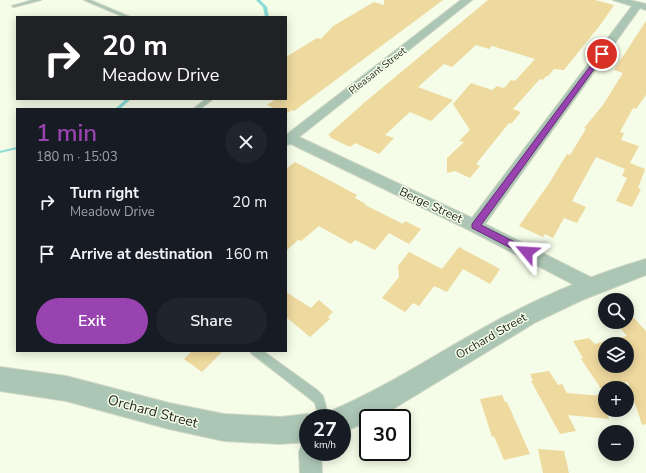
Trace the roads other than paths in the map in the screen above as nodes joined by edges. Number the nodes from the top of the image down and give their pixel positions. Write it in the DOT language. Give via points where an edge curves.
graph roads {
  1 [pos="39,0"];
  2 [pos="86,0"];
  3 [pos="468,0"];
  4 [pos="618,0"];
  5 [pos="14,6"];
  6 [pos="642,6"];
  7 [pos="126,16"];
  8 [pos="209,100"];
  9 [pos="197,108"];
  10 [pos="288,139"];
  11 [pos="476,226"];
  12 [pos="646,267"];
  13 [pos="592,286"];
  14 [pos="256,352"];
  15 [pos="0,379"];
  16 [pos="317,409"];
  17 [pos="351,415"];
  18 [pos="299,433"];
  19 [pos="311,461"];
  20 [pos="311,473"];
  1 -- 5 [label="lane"];
  2 -- 7 [label="lane"];
  3 -- 10 [label="street, Pleasant Street"];
  4 -- 6 [label="street"];
  6 -- 11 [label="street"];
  8 -- 9 [label="lane"];
  10 -- 11 [label="street, Berge Street"];
  11 -- 13 [label="street, Berge Street"];
  12 -- 13 [label="street, Orchard Street"];
  13 -- 17 [label="street, Orchard Street" via="533,312 395,394"];
  14 -- 16 [label="lane" via="313,394 319,400"];
  15 -- 18 [label="street, Orchard Street" via="66,389 210,426 262,432"];
  19 -- 20 [label="street"];
}
